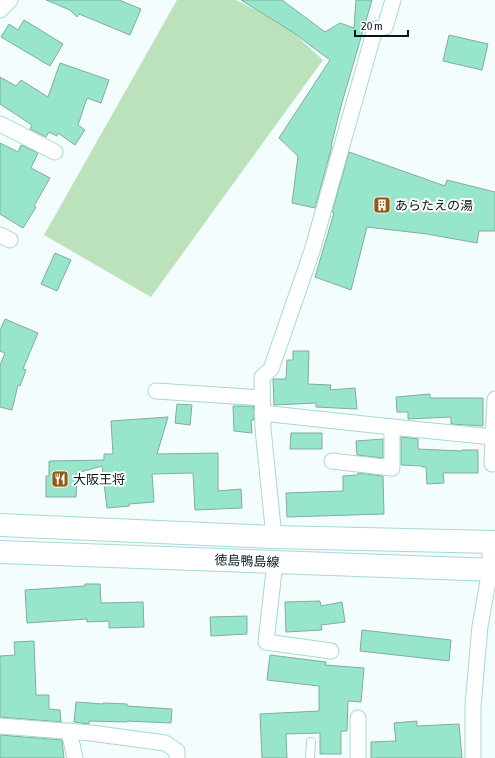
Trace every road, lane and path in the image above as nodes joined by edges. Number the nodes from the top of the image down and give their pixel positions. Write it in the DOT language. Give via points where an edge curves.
graph roads {
  1 [pos="10,0"];
  2 [pos="394,0"];
  3 [pos="0,10"];
  4 [pos="0,124"];
  5 [pos="55,152"];
  6 [pos="156,391"];
  7 [pos="495,400"];
  8 [pos="262,406"];
  9 [pos="392,427"];
  10 [pos="493,437"];
  11 [pos="332,461"];
  12 [pos="492,464"];
  13 [pos="0,525"];
  14 [pos="274,537"];
  15 [pos="493,542"];
  16 [pos="0,552"];
  17 [pos="275,562"];
  18 [pos="492,570"];
  19 [pos="332,651"];
  20 [pos="358,718"];
  21 [pos="0,726"];
  22 [pos="69,731"];
  23 [pos="311,742"];
  24 [pos="75,758"];
  25 [pos="177,758"];
  26 [pos="310,758"];
  27 [pos="358,758"];
  28 [pos="473,758"];
  1 -- 3 [label="street"];
  2 -- 8 [label="street" via="385,27 374,29 312,251 271,369 262,377"];
  4 -- 5 [label="street"];
  6 -- 8 [label="street"];
  7 -- 10 [label="street"];
  8 -- 9 [label="street"];
  8 -- 14 [label="street"];
  9 -- 10 [label="street"];
  9 -- 11 [label="street" via="392,468"];
  10 -- 12 [label="street"];
  13 -- 14 [label="main road, 徳島鴨島線"];
  14 -- 15 [label="main road, 徳島鴨島線"];
  15 -- 18 [label="street"];
  16 -- 17 [label="main road, 徳島鴨島線"];
  17 -- 18 [label="main road, 徳島鴨島線"];
  17 -- 19 [label="street" via="266,642"];
  18 -- 28 [label="street" via="480,626 473,706"];
  20 -- 27 [label="street"];
  21 -- 22 [label="street"];
  22 -- 24 [label="street"];
  22 -- 25 [label="street" via="165,743 177,751"];
  23 -- 26 [label="lane"];
}
